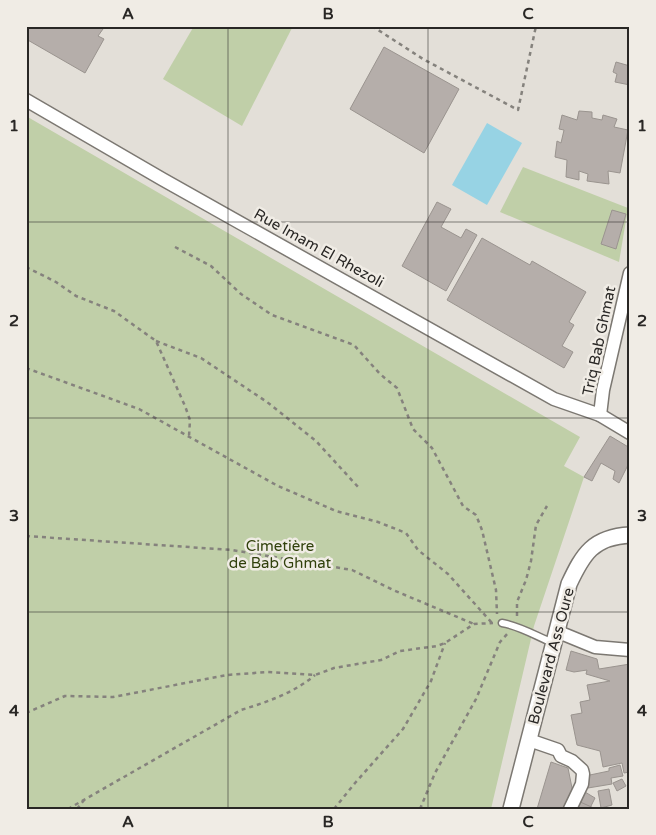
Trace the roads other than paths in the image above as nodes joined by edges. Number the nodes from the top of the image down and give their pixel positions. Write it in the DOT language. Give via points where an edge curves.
graph roads {
  1 [pos="26,100"];
  2 [pos="630,274"];
  3 [pos="600,416"];
  4 [pos="630,433"];
  5 [pos="630,535"];
  6 [pos="500,623"];
  7 [pos="555,637"];
  8 [pos="630,650"];
  9 [pos="529,740"];
  10 [pos="511,809"];
  11 [pos="570,809"];
  1 -- 3 [label="street, Rue Imam El Rhezoli" via="554,399"];
  2 -- 3 [label="street, Triq Bab Ghmat"];
  3 -- 4 [label="street, Rue Imam El Rhezoli"];
  5 -- 7 [label="street, Boulevard Ass Oure" via="604,539 591,547 579,563 569,584"];
  6 -- 7 [label="lane"];
  7 -- 8 [label="street" via="595,647"];
  7 -- 9 [label="street, Boulevard Ass Oure"];
  9 -- 10 [label="street, Boulevard Ass Oure"];
  9 -- 11 [label="street" via="558,750 561,756 582,770 582,784"];
}
